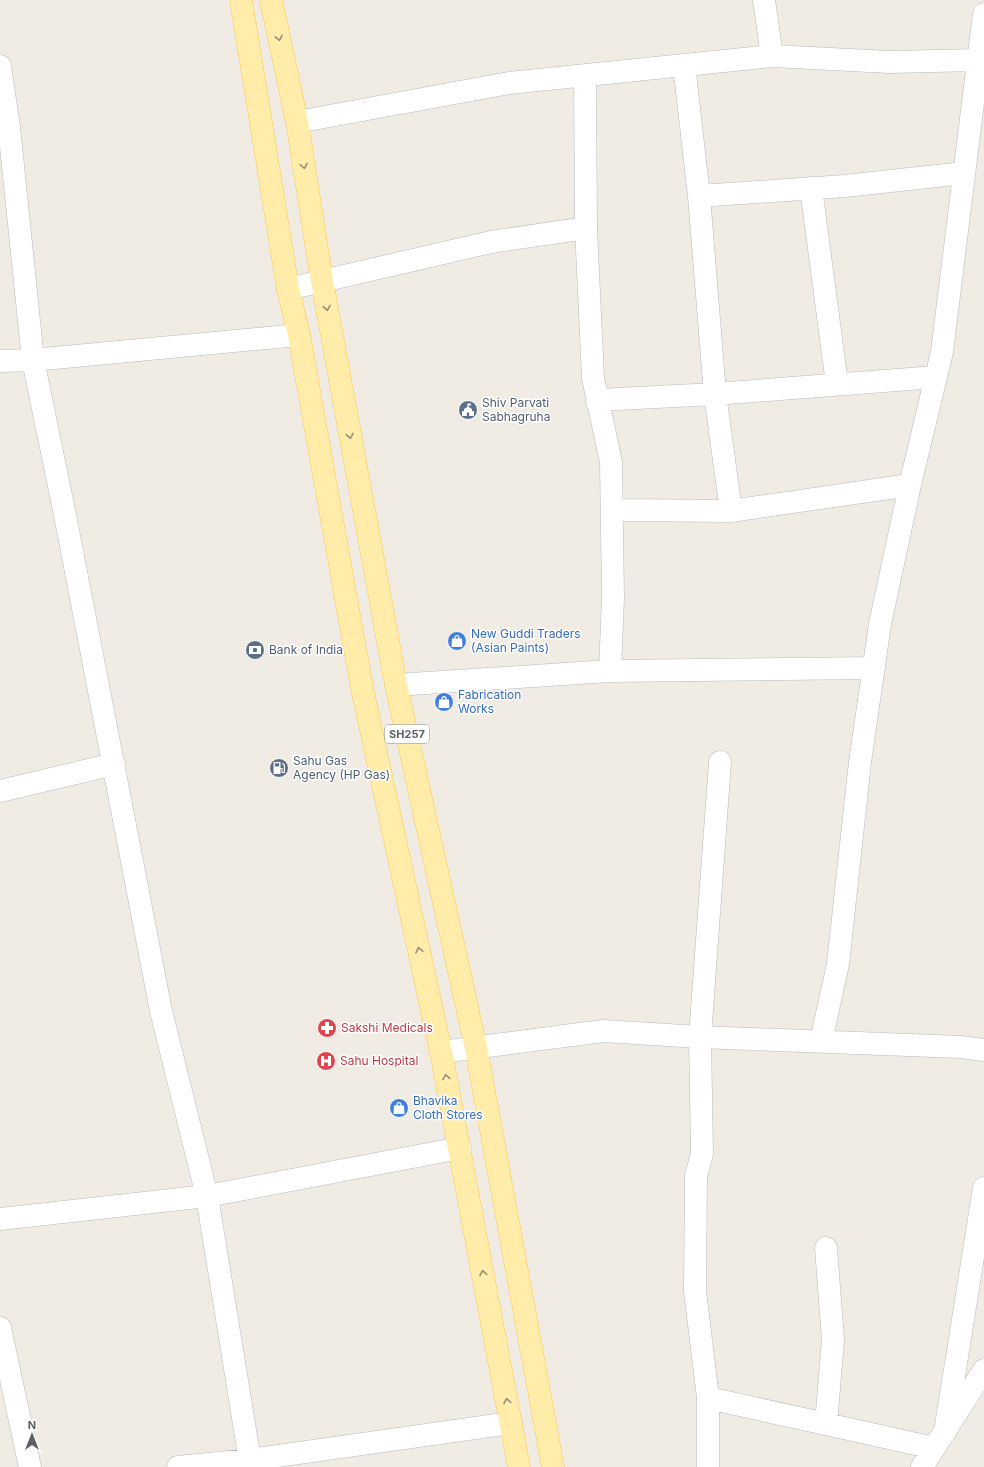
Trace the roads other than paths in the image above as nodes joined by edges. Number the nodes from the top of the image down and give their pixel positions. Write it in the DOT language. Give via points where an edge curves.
graph roads {
  1 [pos="241,0"];
  2 [pos="272,0"];
  3 [pos="764,0"];
  4 [pos="984,14"];
  5 [pos="772,56"];
  6 [pos="978,60"];
  7 [pos="684,65"];
  8 [pos="0,66"];
  9 [pos="585,75"];
  10 [pos="297,122"];
  11 [pos="4,128"];
  12 [pos="964,173"];
  13 [pos="811,188"];
  14 [pos="699,196"];
  15 [pos="586,228"];
  16 [pos="322,281"];
  17 [pos="288,289"];
  18 [pos="299,334"];
  19 [pos="33,360"];
  20 [pos="0,361"];
  21 [pos="936,377"];
  22 [pos="837,384"];
  23 [pos="715,394"];
  24 [pos="597,401"];
  25 [pos="910,485"];
  26 [pos="612,510"];
  27 [pos="731,510"];
  28 [pos="874,668"];
  29 [pos="610,671"];
  30 [pos="396,685"];
  31 [pos="720,762"];
  32 [pos="114,764"];
  33 [pos="0,791"];
  34 [pos="700,1037"];
  35 [pos="821,1041"];
  36 [pos="476,1048"];
  37 [pos="984,1050"];
  38 [pos="442,1052"];
  39 [pos="460,1148"];
  40 [pos="984,1188"];
  41 [pos="207,1196"];
  42 [pos="0,1219"];
  43 [pos="826,1248"];
  44 [pos="0,1328"];
  45 [pos="960,1349"];
  46 [pos="984,1360"];
  47 [pos="984,1370"];
  48 [pos="708,1398"];
  49 [pos="511,1423"];
  50 [pos="826,1424"];
  51 [pos="940,1440"];
  52 [pos="250,1463"];
  53 [pos="30,1467"];
  54 [pos="178,1467"];
  55 [pos="519,1467"];
  56 [pos="553,1467"];
  57 [pos="708,1467"];
  58 [pos="922,1467"];
  1 -- 17 [label="main road, SH257"];
  2 -- 10 [label="main road, SH257, one-way"];
  3 -- 5 [label="street"];
  4 -- 6 [label="street"];
  5 -- 6 [label="street" via="889,62"];
  5 -- 7 [label="street"];
  6 -- 12 [label="street"];
  7 -- 9 [label="street"];
  7 -- 14 [label="street"];
  8 -- 11 [label="street"];
  9 -- 10 [label="street" via="509,83"];
  9 -- 15 [label="street"];
  10 -- 16 [label="main road, SH257, one-way"];
  11 -- 19 [label="street"];
  12 -- 13 [label="street"];
  12 -- 21 [label="street" via="942,352"];
  13 -- 14 [label="street"];
  13 -- 22 [label="street"];
  14 -- 23 [label="street"];
  15 -- 16 [label="street" via="491,242"];
  15 -- 24 [label="street" via="593,378"];
  16 -- 17 [label="street"];
  16 -- 30 [label="main road, SH257, one-way"];
  17 -- 18 [label="main road, SH257"];
  18 -- 19 [label="street"];
  38 -- 18 [label="main road, SH257, one-way" via="362,688"];
  19 -- 20 [label="street"];
  19 -- 32 [label="street"];
  21 -- 22 [label="street"];
  21 -- 25 [label="street"];
  22 -- 23 [label="street"];
  23 -- 24 [label="street"];
  23 -- 27 [label="street"];
  24 -- 26 [label="street" via="611,462"];
  25 -- 27 [label="street"];
  25 -- 28 [label="street" via="880,624"];
  26 -- 27 [label="street"];
  26 -- 29 [label="street" via="613,598"];
  28 -- 29 [label="street"];
  28 -- 35 [label="street" via="860,762 838,964"];
  29 -- 30 [label="street"];
  30 -- 36 [label="main road, SH257"];
  31 -- 34 [label="street"];
  32 -- 33 [label="street"];
  32 -- 41 [label="street" via="161,1011"];
  34 -- 35 [label="street"];
  34 -- 36 [label="street" via="603,1031"];
  34 -- 48 [label="street" via="702,1154 696,1176 694,1291"];
  35 -- 37 [label="street"];
  36 -- 38 [label="street"];
  36 -- 56 [label="main road, SH257"];
  39 -- 38 [label="main road, SH257, one-way"];
  39 -- 41 [label="street"];
  49 -- 39 [label="main road, SH257, one-way"];
  40 -- 45 [label="street"];
  41 -- 42 [label="street"];
  41 -- 52 [label="street"];
  43 -- 50 [label="street" via="833,1340"];
  44 -- 53 [label="street"];
  45 -- 46 [label="street"];
  45 -- 51 [label="street"];
  47 -- 51 [label="street"];
  48 -- 50 [label="street"];
  48 -- 57 [label="street"];
  49 -- 52 [label="street"];
  49 -- 55 [label="main road, SH257"];
  50 -- 51 [label="street"];
  51 -- 58 [label="street"];
  52 -- 54 [label="street"];
}
